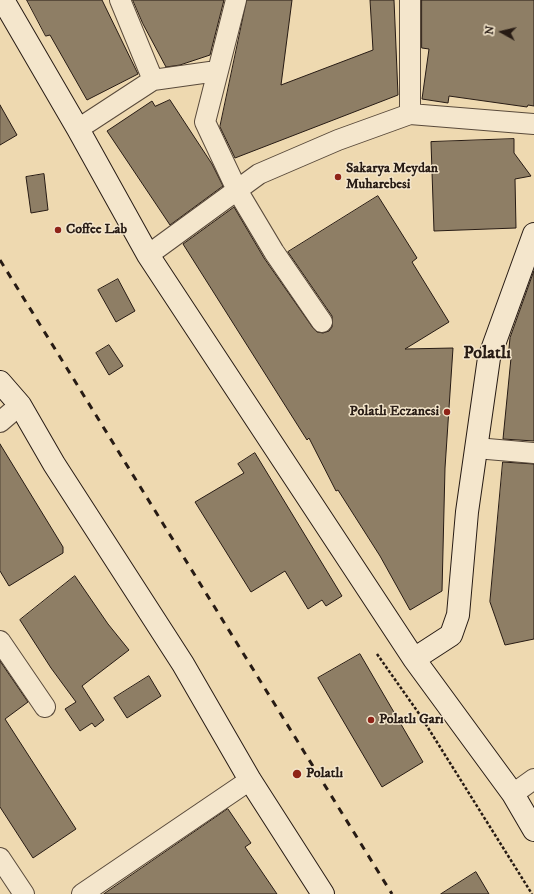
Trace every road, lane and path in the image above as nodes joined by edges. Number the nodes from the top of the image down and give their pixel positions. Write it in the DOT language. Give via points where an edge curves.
graph roads {
  1 [pos="3,0"];
  2 [pos="120,0"];
  3 [pos="236,0"];
  4 [pos="410,0"];
  5 [pos="217,71"];
  6 [pos="153,80"];
  7 [pos="410,114"];
  8 [pos="534,124"];
  9 [pos="78,129"];
  10 [pos="237,190"];
  11 [pos="534,234"];
  12 [pos="148,255"];
  13 [pos="529,261"];
  14 [pos="322,322"];
  15 [pos="0,382"];
  16 [pos="20,405"];
  17 [pos="0,422"];
  18 [pos="476,448"];
  19 [pos="534,453"];
  20 [pos="0,641"];
  21 [pos="377,654"];
  22 [pos="414,658"];
  23 [pos="45,707"];
  24 [pos="534,779"];
  25 [pos="250,780"];
  26 [pos="513,794"];
  27 [pos="534,830"];
  28 [pos="0,858"];
  29 [pos="24,894"];
  30 [pos="82,894"];
  31 [pos="324,894"];
  32 [pos="532,894"];
  1 -- 9 [label="street"];
  2 -- 6 [label="street"];
  3 -- 5 [label="street"];
  4 -- 7 [label="street"];
  5 -- 6 [label="street"];
  5 -- 10 [label="street" via="205,122"];
  6 -- 9 [label="street"];
  7 -- 8 [label="street"];
  7 -- 10 [label="street" via="338,140 259,174"];
  9 -- 12 [label="street"];
  10 -- 12 [label="street"];
  10 -- 14 [label="street" via="274,252"];
  11 -- 13 [label="street"];
  12 -- 22 [label="street"];
  13 -- 18 [label="street" via="489,358"];
  15 -- 16 [label="street"];
  16 -- 17 [label="street"];
  16 -- 25 [label="street" via="54,464 183,664"];
  18 -- 19 [label="street"];
  18 -- 22 [label="street" via="467,512 458,615 451,635"];
  20 -- 23 [label="street"];
  21 -- 32 [label="path" via="424,721"];
  22 -- 26 [label="street"];
  24 -- 26 [label="street"];
  25 -- 30 [label="street"];
  25 -- 31 [label="street"];
  26 -- 27 [label="street"];
  28 -- 29 [label="street"];
}
